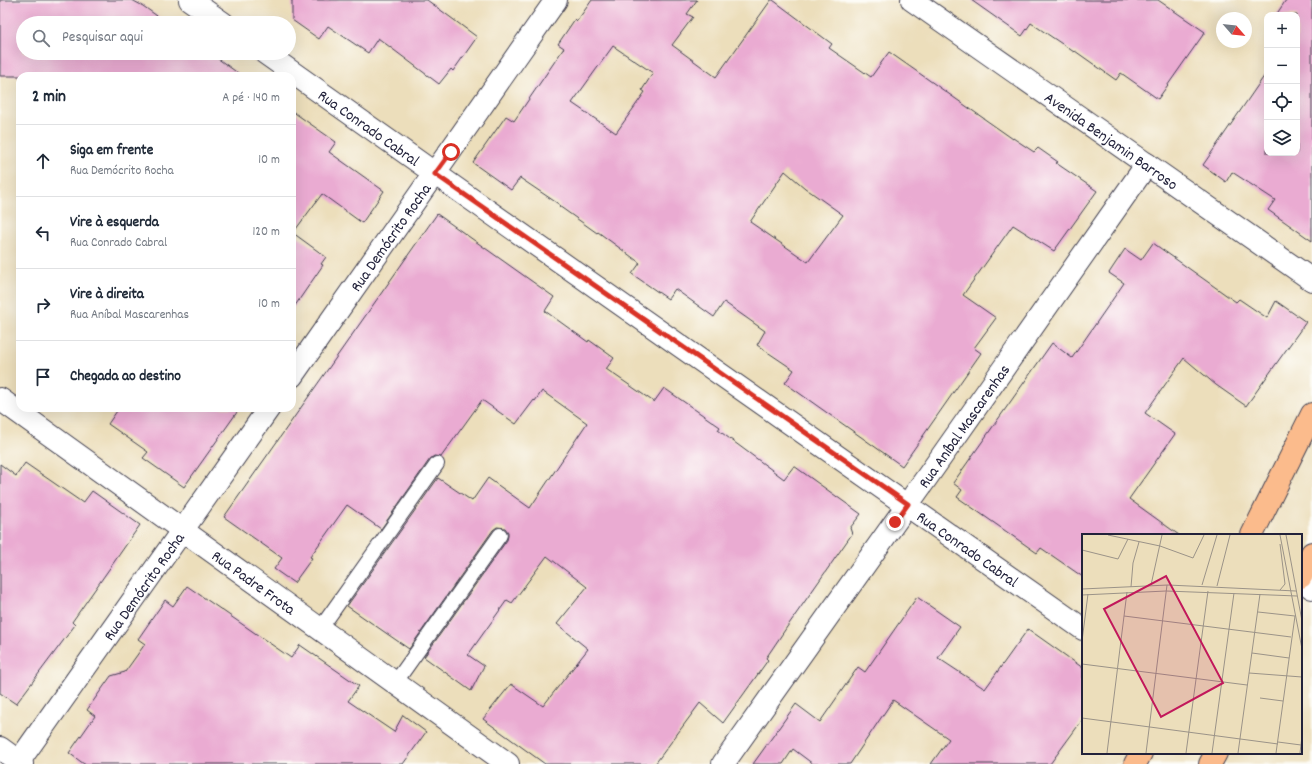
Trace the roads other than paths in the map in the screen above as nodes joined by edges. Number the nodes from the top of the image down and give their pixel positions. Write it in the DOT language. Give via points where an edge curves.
graph roads {
  1 [pos="190,0"];
  2 [pos="556,0"];
  3 [pos="912,0"];
  4 [pos="213,16"];
  5 [pos="275,60"];
  6 [pos="292,72"];
  7 [pos="296,75"];
  8 [pos="1147,164"];
  9 [pos="435,174"];
  10 [pos="1312,280"];
  11 [pos="296,370"];
  12 [pos="0,399"];
  13 [pos="16,410"];
  14 [pos="18,412"];
  15 [pos="266,412"];
  16 [pos="1312,414"];
  17 [pos="437,464"];
  18 [pos="908,504"];
  19 [pos="183,530"];
  20 [pos="1252,534"];
  21 [pos="500,535"];
  22 [pos="1312,553"];
  23 [pos="1302,576"];
  24 [pos="1302,579"];
  25 [pos="1312,588"];
  26 [pos="1082,628"];
  27 [pos="320,629"];
  28 [pos="395,683"];
  29 [pos="0,748"];
  30 [pos="1140,754"];
  31 [pos="1215,754"];
  32 [pos="19,763"];
  33 [pos="508,764"];
  34 [pos="723,764"];
  35 [pos="1135,764"];
  36 [pos="1210,764"];
  1 -- 4 [label="street"];
  2 -- 9 [label="street, Rua Demócrito Rocha"];
  3 -- 8 [label="street, Avenida Benjamin Barroso"];
  5 -- 6 [label="street, Rua Conrado Cabral"];
  7 -- 9 [label="street, Rua Conrado Cabral"];
  8 -- 10 [label="street, Avenida Benjamin Barroso"];
  8 -- 18 [label="street, Rua Aníbal Mascarenhas"];
  9 -- 11 [label="street, Rua Demócrito Rocha"];
  9 -- 18 [label="street, Rua Conrado Cabral"];
  12 -- 13 [label="street, Rua Padre Frota"];
  14 -- 19 [label="street, Rua Padre Frota"];
  15 -- 19 [label="street, Rua Demócrito Rocha"];
  16 -- 20 [label="main road"];
  17 -- 27 [label="lane"];
  18 -- 26 [label="street, Rua Conrado Cabral"];
  18 -- 34 [label="street, Rua Aníbal Mascarenhas"];
  19 -- 27 [label="street, Rua Padre Frota"];
  19 -- 32 [label="street, Rua Demócrito Rocha"];
  21 -- 28 [label="lane"];
  22 -- 23 [label="main road"];
  24 -- 25 [label="street"];
  27 -- 28 [label="street, Rua Padre Frota"];
  28 -- 33 [label="street, Rua Padre Frota"];
  29 -- 32 [label="street"];
  30 -- 35 [label="main road"];
  31 -- 36 [label="main road"];
}
